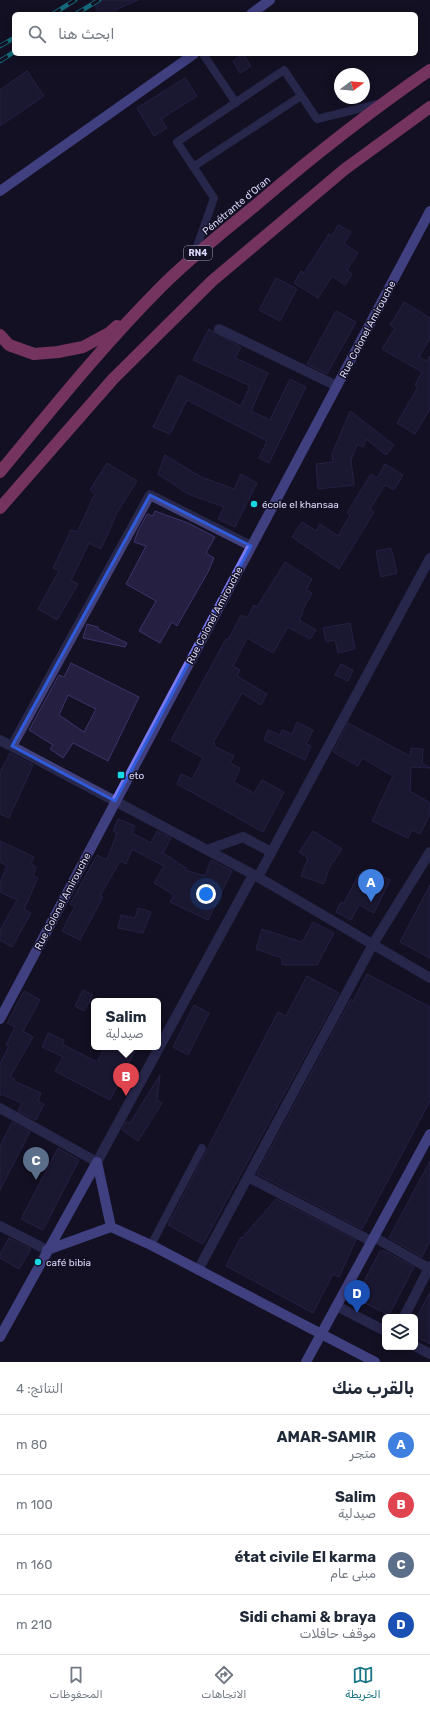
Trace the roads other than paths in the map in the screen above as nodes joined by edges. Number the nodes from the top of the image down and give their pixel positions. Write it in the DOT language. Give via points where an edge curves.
graph roads {
  1 [pos="270,0"];
  2 [pos="254,12"];
  3 [pos="191,56"];
  4 [pos="204,56"];
  5 [pos="430,70"];
  6 [pos="301,96"];
  7 [pos="236,103"];
  8 [pos="381,104"];
  9 [pos="430,107"];
  10 [pos="193,167"];
  11 [pos="0,191"];
  12 [pos="430,211"];
  13 [pos="192,258"];
  14 [pos="163,285"];
  15 [pos="218,329"];
  16 [pos="0,335"];
  17 [pos="337,386"];
  18 [pos="0,472"];
  19 [pos="0,508"];
  20 [pos="251,546"];
  21 [pos="430,558"];
  22 [pos="0,740"];
  23 [pos="12,746"];
  24 [pos="115,801"];
  25 [pos="207,850"];
  26 [pos="271,852"];
  27 [pos="429,855"];
  28 [pos="255,876"];
  29 [pos="372,944"];
  30 [pos="430,978"];
  31 [pos="0,1019"];
  32 [pos="161,1046"];
  33 [pos="159,1050"];
  34 [pos="0,1108"];
  35 [pos="430,1134"];
  36 [pos="202,1148"];
  37 [pos="97,1162"];
  38 [pos="248,1177"];
  39 [pos="0,1226"];
  40 [pos="111,1227"];
  41 [pos="373,1239"];
  42 [pos="151,1245"];
  43 [pos="47,1250"];
  44 [pos="430,1268"];
  45 [pos="198,1270"];
  46 [pos="337,1306"];
  47 [pos="406,1314"];
  48 [pos="382,1329"];
  49 [pos="321,1334"];
  50 [pos="0,1337"];
  51 [pos="418,1348"];
  52 [pos="430,1354"];
  53 [pos="306,1362"];
  54 [pos="375,1362"];
  1 -- 2 [label="street"];
  3 -- 11 [label="street"];
  4 -- 7 [label="lane"];
  5 -- 8 [label="highway, Pénétrante d'Oran / RN4"];
  6 -- 7 [label="lane" via="284,70"];
  6 -- 8 [label="lane" via="317,119"];
  6 -- 10 [label="lane"];
  7 -- 10 [label="lane" via="177,142"];
  8 -- 13 [label="highway, Pénétrante d'Oran / RN4"];
  9 -- 19 [label="highway" via="345,169 212,281 113,379"];
  10 -- 13 [label="lane" via="214,198"];
  12 -- 17 [label="street, Rue Colonel Amirouche"];
  13 -- 14 [label="highway, Pénétrante d'Oran / RN4"];
  14 -- 16 [label="highway" via="109,333 83,347 34,354 8,345"];
  14 -- 18 [label="highway, Pénétrante d'Oran / RN4" via="86,367"];
  15 -- 17 [label="street"];
  17 -- 20 [label="street, Rue Colonel Amirouche"];
  20 -- 23 [label="street" via="150,495"];
  20 -- 24 [label="street, Rue Colonel Amirouche"];
  21 -- 26 [label="street"];
  22 -- 23 [label="street"];
  23 -- 24 [label="street"];
  24 -- 25 [label="street"];
  24 -- 31 [label="street, Rue Colonel Amirouche"];
  25 -- 26 [label="street" via="243,837"];
  25 -- 28 [label="street"];
  26 -- 28 [label="street"];
  27 -- 29 [label="street"];
  28 -- 29 [label="street"];
  28 -- 32 [label="street"];
  29 -- 30 [label="street"];
  29 -- 38 [label="street"];
  33 -- 37 [label="street"];
  34 -- 37 [label="street"];
  35 -- 41 [label="street"];
  36 -- 42 [label="lane"];
  37 -- 40 [label="street"];
  37 -- 43 [label="street"];
  38 -- 41 [label="street"];
  38 -- 45 [label="street"];
  39 -- 43 [label="street"];
  40 -- 42 [label="street"];
  40 -- 43 [label="street"];
  41 -- 44 [label="street"];
  41 -- 46 [label="street"];
  42 -- 45 [label="street"];
  43 -- 50 [label="street"];
  44 -- 47 [label="street"];
  45 -- 49 [label="street"];
  46 -- 48 [label="street"];
  46 -- 49 [label="street"];
  49 -- 53 [label="street"];
  49 -- 54 [label="street"];
  51 -- 52 [label="street"];
}
